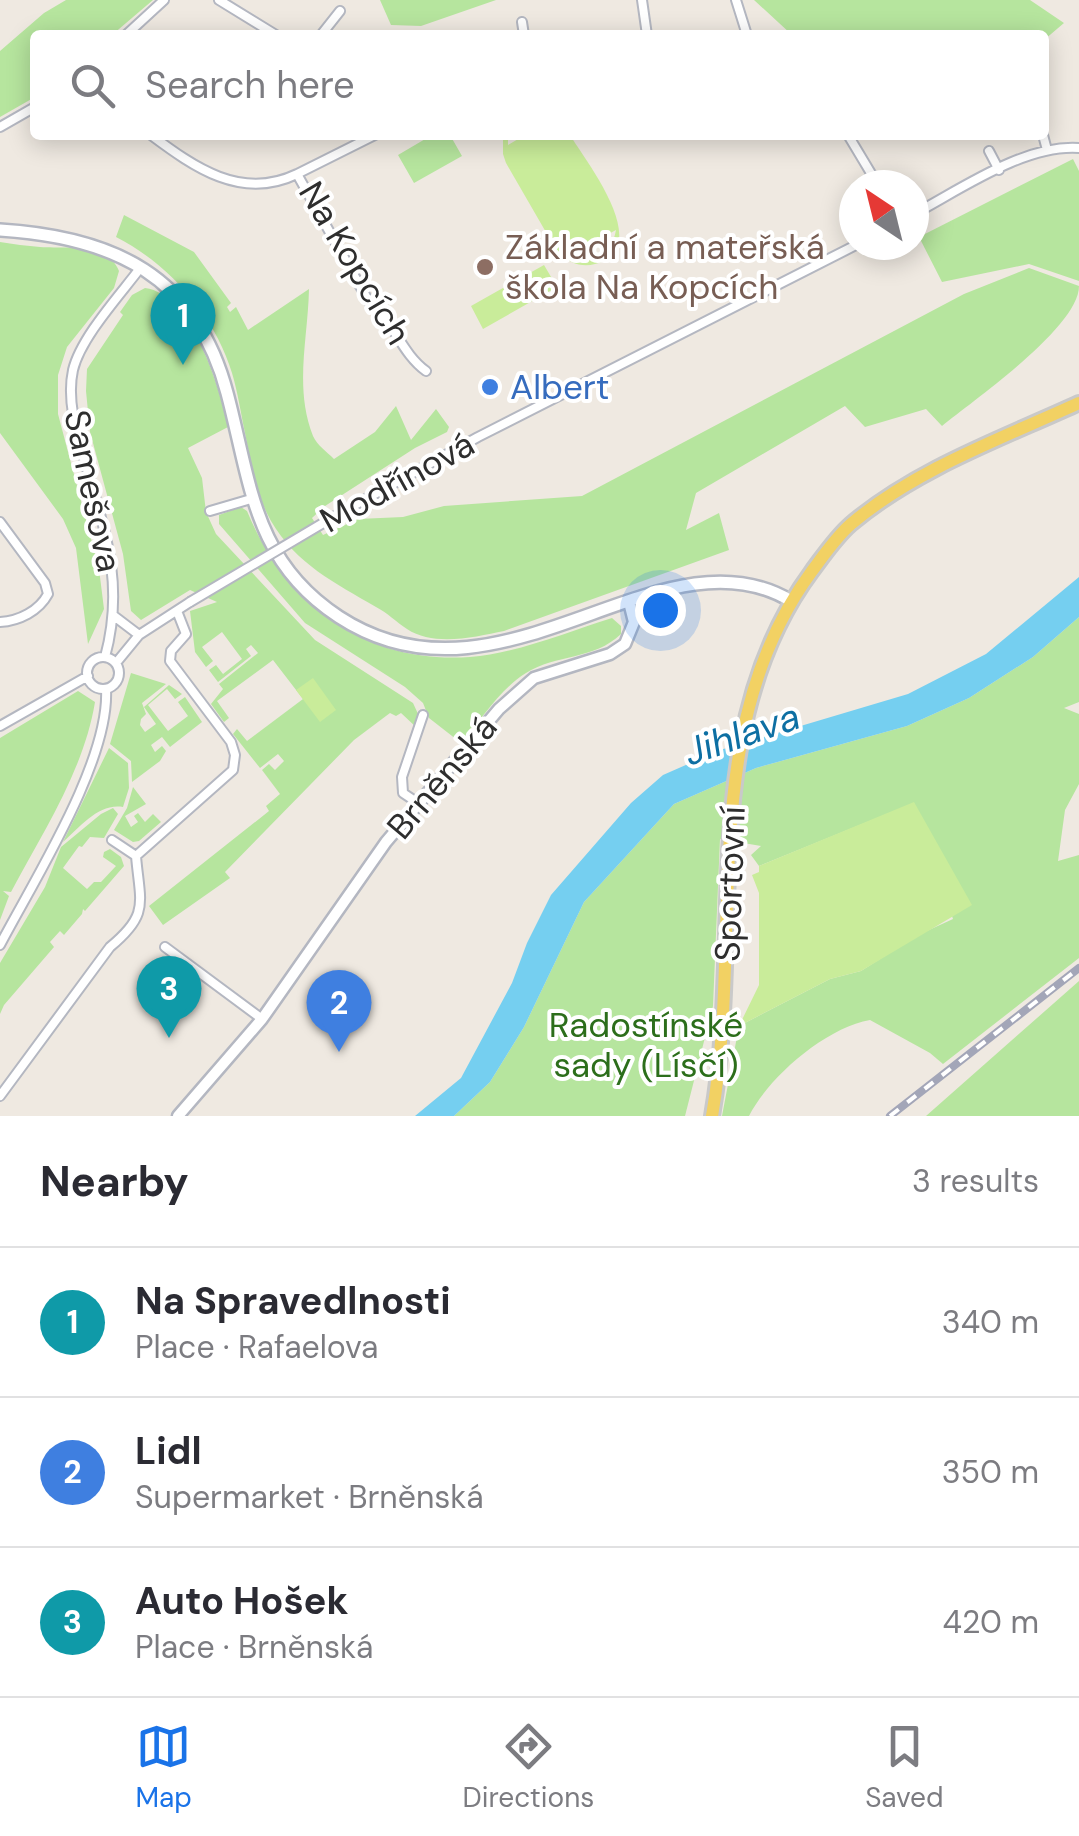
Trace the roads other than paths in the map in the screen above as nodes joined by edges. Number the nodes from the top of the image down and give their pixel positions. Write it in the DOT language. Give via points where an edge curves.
graph roads {
  1 [pos="164,0"];
  2 [pos="219,0"];
  3 [pos="642,0"];
  4 [pos="736,0"];
  5 [pos="340,11"];
  6 [pos="522,22"];
  7 [pos="131,30"];
  8 [pos="268,30"];
  9 [pos="325,30"];
  10 [pos="523,30"];
  11 [pos="647,30"];
  12 [pos="745,30"];
  13 [pos="30,110"];
  14 [pos="0,127"];
  15 [pos="157,140"];
  16 [pos="353,140"];
  17 [pos="851,140"];
  18 [pos="1044,140"];
  19 [pos="1079,148"];
  20 [pos="1047,150"];
  21 [pos="989,151"];
  22 [pos="869,170"];
  23 [pos="999,170"];
  24 [pos="297,174"];
  25 [pos="929,206"];
  26 [pos="0,230"];
  27 [pos="839,254"];
  28 [pos="141,268"];
  29 [pos="426,370"];
  30 [pos="1079,403"];
  31 [pos="251,499"];
  32 [pos="210,511"];
  33 [pos="0,522"];
  34 [pos="791,601"];
  35 [pos="629,602"];
  36 [pos="177,611"];
  37 [pos="114,616"];
  38 [pos="0,622"];
  39 [pos="139,635"];
  40 [pos="104,658"];
  41 [pos="116,663"];
  42 [pos="88,676"];
  43 [pos="106,689"];
  44 [pos="423,715"];
  45 [pos="0,726"];
  46 [pos="418,803"];
  47 [pos="112,840"];
  48 [pos="136,856"];
  49 [pos="0,944"];
  50 [pos="165,947"];
  51 [pos="262,1020"];
  52 [pos="0,1096"];
  53 [pos="178,1116"];
  54 [pos="712,1116"];
  1 -- 7 [label="street"];
  2 -- 8 [label="street"];
  3 -- 11 [label="street"];
  4 -- 12 [label="street"];
  5 -- 9 [label="street"];
  6 -- 10 [label="street"];
  13 -- 14 [label="street"];
  15 -- 24 [label="street" via="194,166 239,184"];
  16 -- 24 [label="street, Na Kopcích"];
  17 -- 22 [label="street"];
  18 -- 20 [label="street"];
  19 -- 20 [label="street"];
  20 -- 23 [label="street"];
  21 -- 23 [label="street"];
  23 -- 25 [label="street"];
  24 -- 29 [label="street, Na Kopcích" via="369,302 386,314 414,363"];
  26 -- 28 [label="main road" via="73,238"];
  27 -- 36 [label="street, Modřínová, bridge" via="467,442"];
  28 -- 31 [label="main road" via="175,296 212,349"];
  28 -- 37 [label="street, Samešova" via="84,348 71,384 113,574"];
  30 -- 34 [label="main road, Sportovní" via="947,464 851,524"];
  31 -- 32 [label="street"];
  31 -- 35 [label="main road" via="272,547 302,587 348,623 385,640 431,649 486,647"];
  33 -- 38 [label="street" via="48,594 16,621"];
  34 -- 35 [label="main road" via="742,584 703,584"];
  34 -- 54 [label="main road, Sportovní" via="745,713 734,774 724,1024"];
  35 -- 46 [label="street, Brněnská" via="634,622 625,644 526,683"];
  36 -- 39 [label="street, Modřínová"];
  36 -- 48 [label="street" via="186,634 170,661 230,742 233,770"];
  37 -- 39 [label="street, Samešova"];
  37 -- 40 [label="street, Samešova"];
  39 -- 41 [label="street, Modřínová"];
  40 -- 41 [label="street"];
  40 -- 42 [label="street, Samešova" via="92,662"];
  41 -- 43 [label="street" via="117,681"];
  42 -- 43 [label="street" via="96,688"];
  42 -- 45 [label="street"];
  43 -- 49 [label="street" via="104,722 86,774"];
  44 -- 46 [label="street" via="402,777 403,793"];
  46 -- 51 [label="street, Brněnská"];
  47 -- 48 [label="street"];
  48 -- 52 [label="street" via="139,917"];
  50 -- 51 [label="street"];
  51 -- 53 [label="street, Brněnská"];
}
